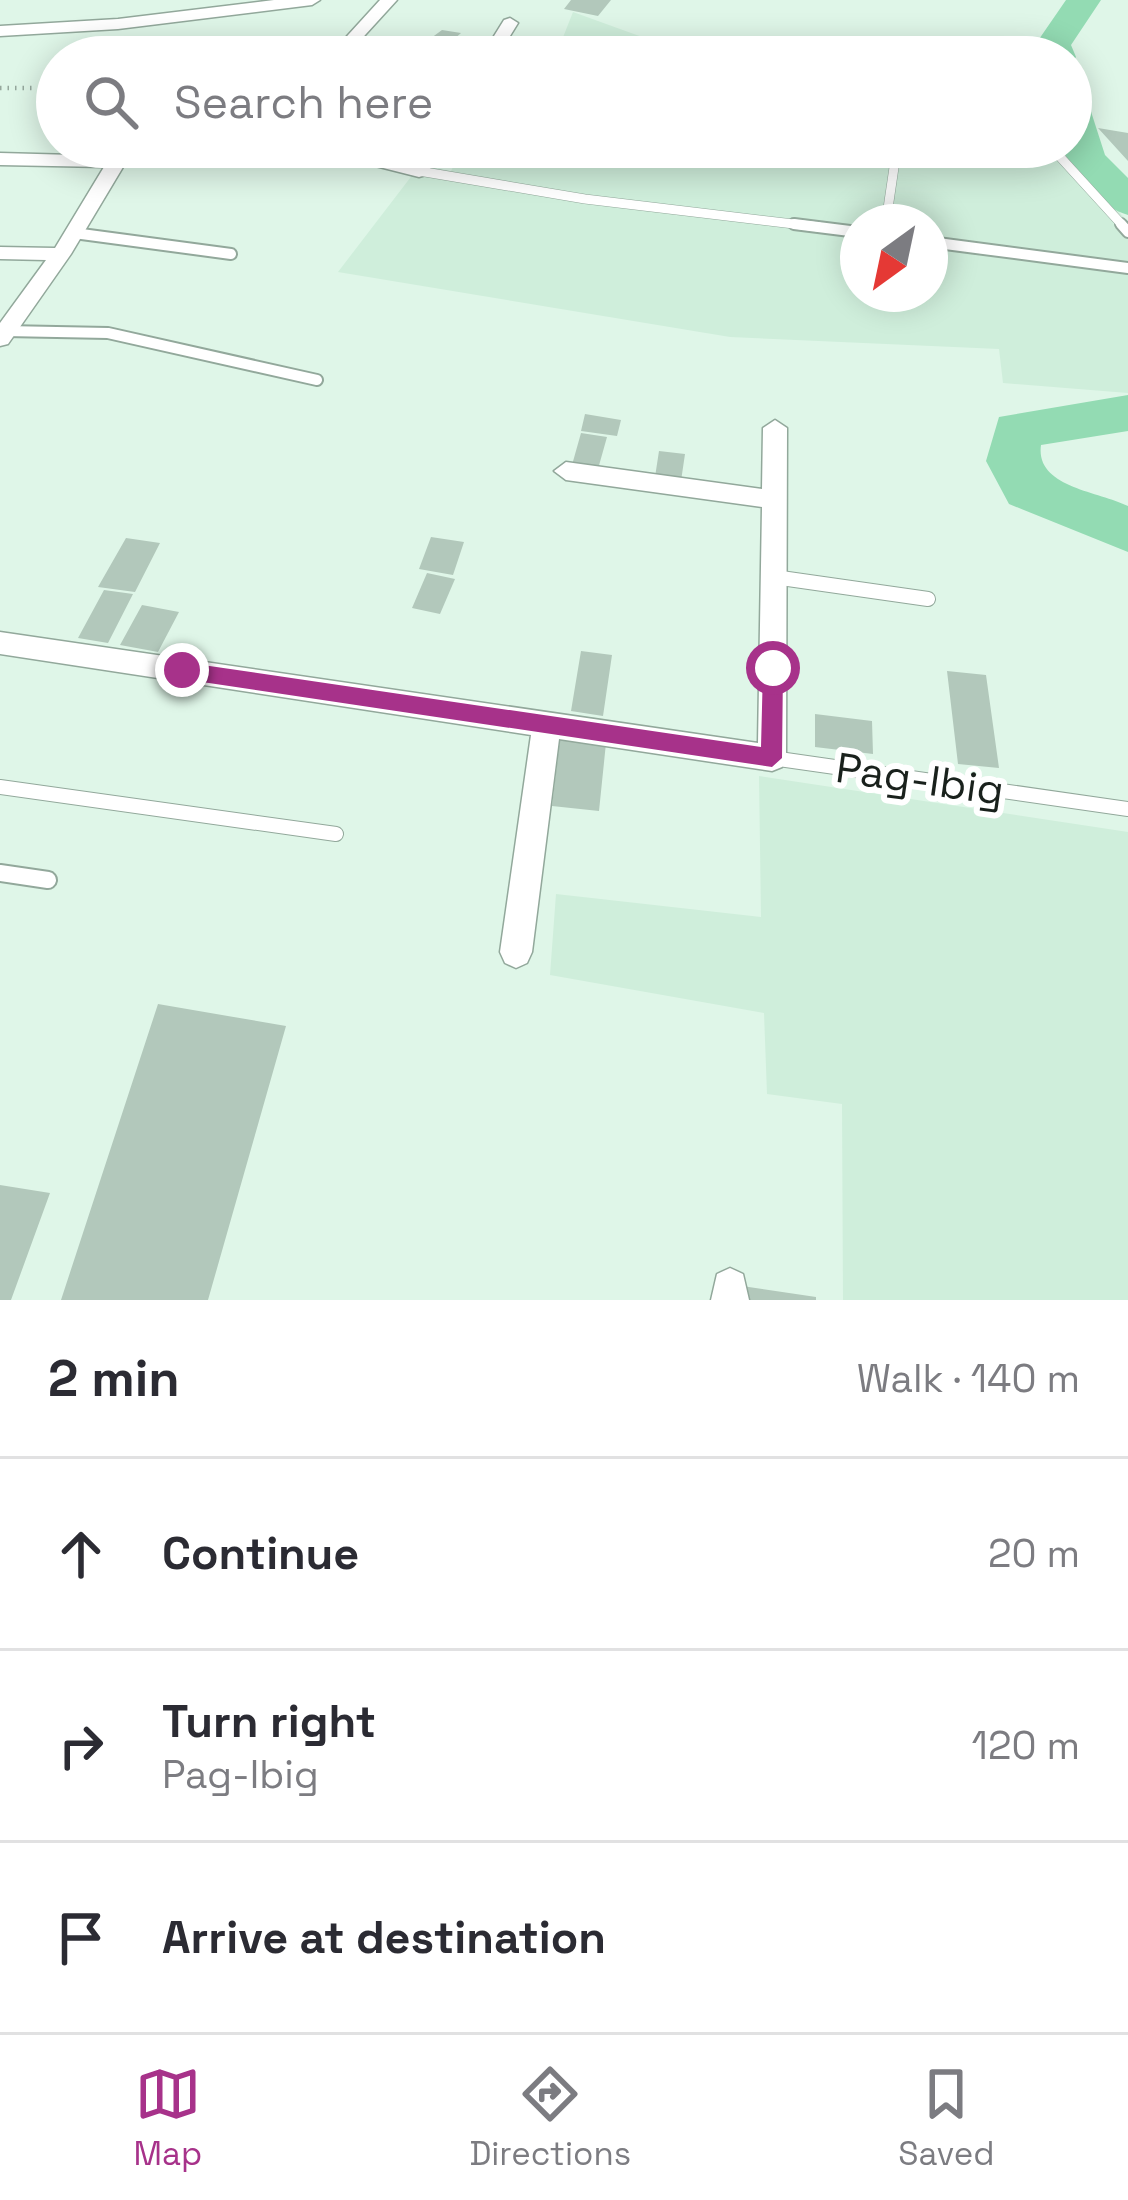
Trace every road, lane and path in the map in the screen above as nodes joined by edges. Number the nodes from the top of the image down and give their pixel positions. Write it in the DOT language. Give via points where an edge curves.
graph roads {
  1 [pos="312,0"];
  2 [pos="389,0"];
  3 [pos="510,23"];
  4 [pos="0,31"];
  5 [pos="356,36"];
  6 [pos="502,36"];
  7 [pos="0,88"];
  8 [pos="36,88"];
  9 [pos="36,158"];
  10 [pos="0,159"];
  11 [pos="113,168"];
  12 [pos="405,168"];
  13 [pos="421,168"];
  14 [pos="893,168"];
  15 [pos="1070,168"];
  16 [pos="419,171"];
  17 [pos="888,204"];
  18 [pos="840,230"];
  19 [pos="1128,232"];
  20 [pos="74,233"];
  21 [pos="948,244"];
  22 [pos="0,253"];
  23 [pos="62,254"];
  24 [pos="231,254"];
  25 [pos="1128,268"];
  26 [pos="3,335"];
  27 [pos="317,380"];
  28 [pos="775,428"];
  29 [pos="566,471"];
  30 [pos="775,500"];
  31 [pos="774,577"];
  32 [pos="928,599"];
  33 [pos="0,643"];
  34 [pos="547,725"];
  35 [pos="772,758"];
  36 [pos="0,787"];
  37 [pos="1128,809"];
  38 [pos="337,834"];
  39 [pos="0,873"];
  40 [pos="48,880"];
  41 [pos="516,952"];
  1 -- 4 [label="street"];
  2 -- 5 [label="street"];
  3 -- 6 [label="street"];
  7 -- 8 [label="path"];
  9 -- 10 [label="street"];
  11 -- 20 [label="street"];
  12 -- 16 [label="street"];
  13 -- 16 [label="street"];
  14 -- 17 [label="lane"];
  15 -- 19 [label="lane"];
  16 -- 18 [label="lane"];
  20 -- 23 [label="street"];
  20 -- 24 [label="lane"];
  21 -- 25 [label="lane"];
  22 -- 23 [label="street"];
  23 -- 26 [label="street"];
  26 -- 27 [label="lane" via="108,333"];
  28 -- 30 [label="street"];
  29 -- 30 [label="street"];
  30 -- 31 [label="street"];
  31 -- 32 [label="lane"];
  31 -- 35 [label="street"];
  33 -- 34 [label="street, Pag-Ibig"];
  34 -- 35 [label="street, Pag-Ibig"];
  34 -- 41 [label="street"];
  35 -- 37 [label="lane, Pag-Ibig"];
  36 -- 38 [label="lane"];
  39 -- 40 [label="lane"];
}
